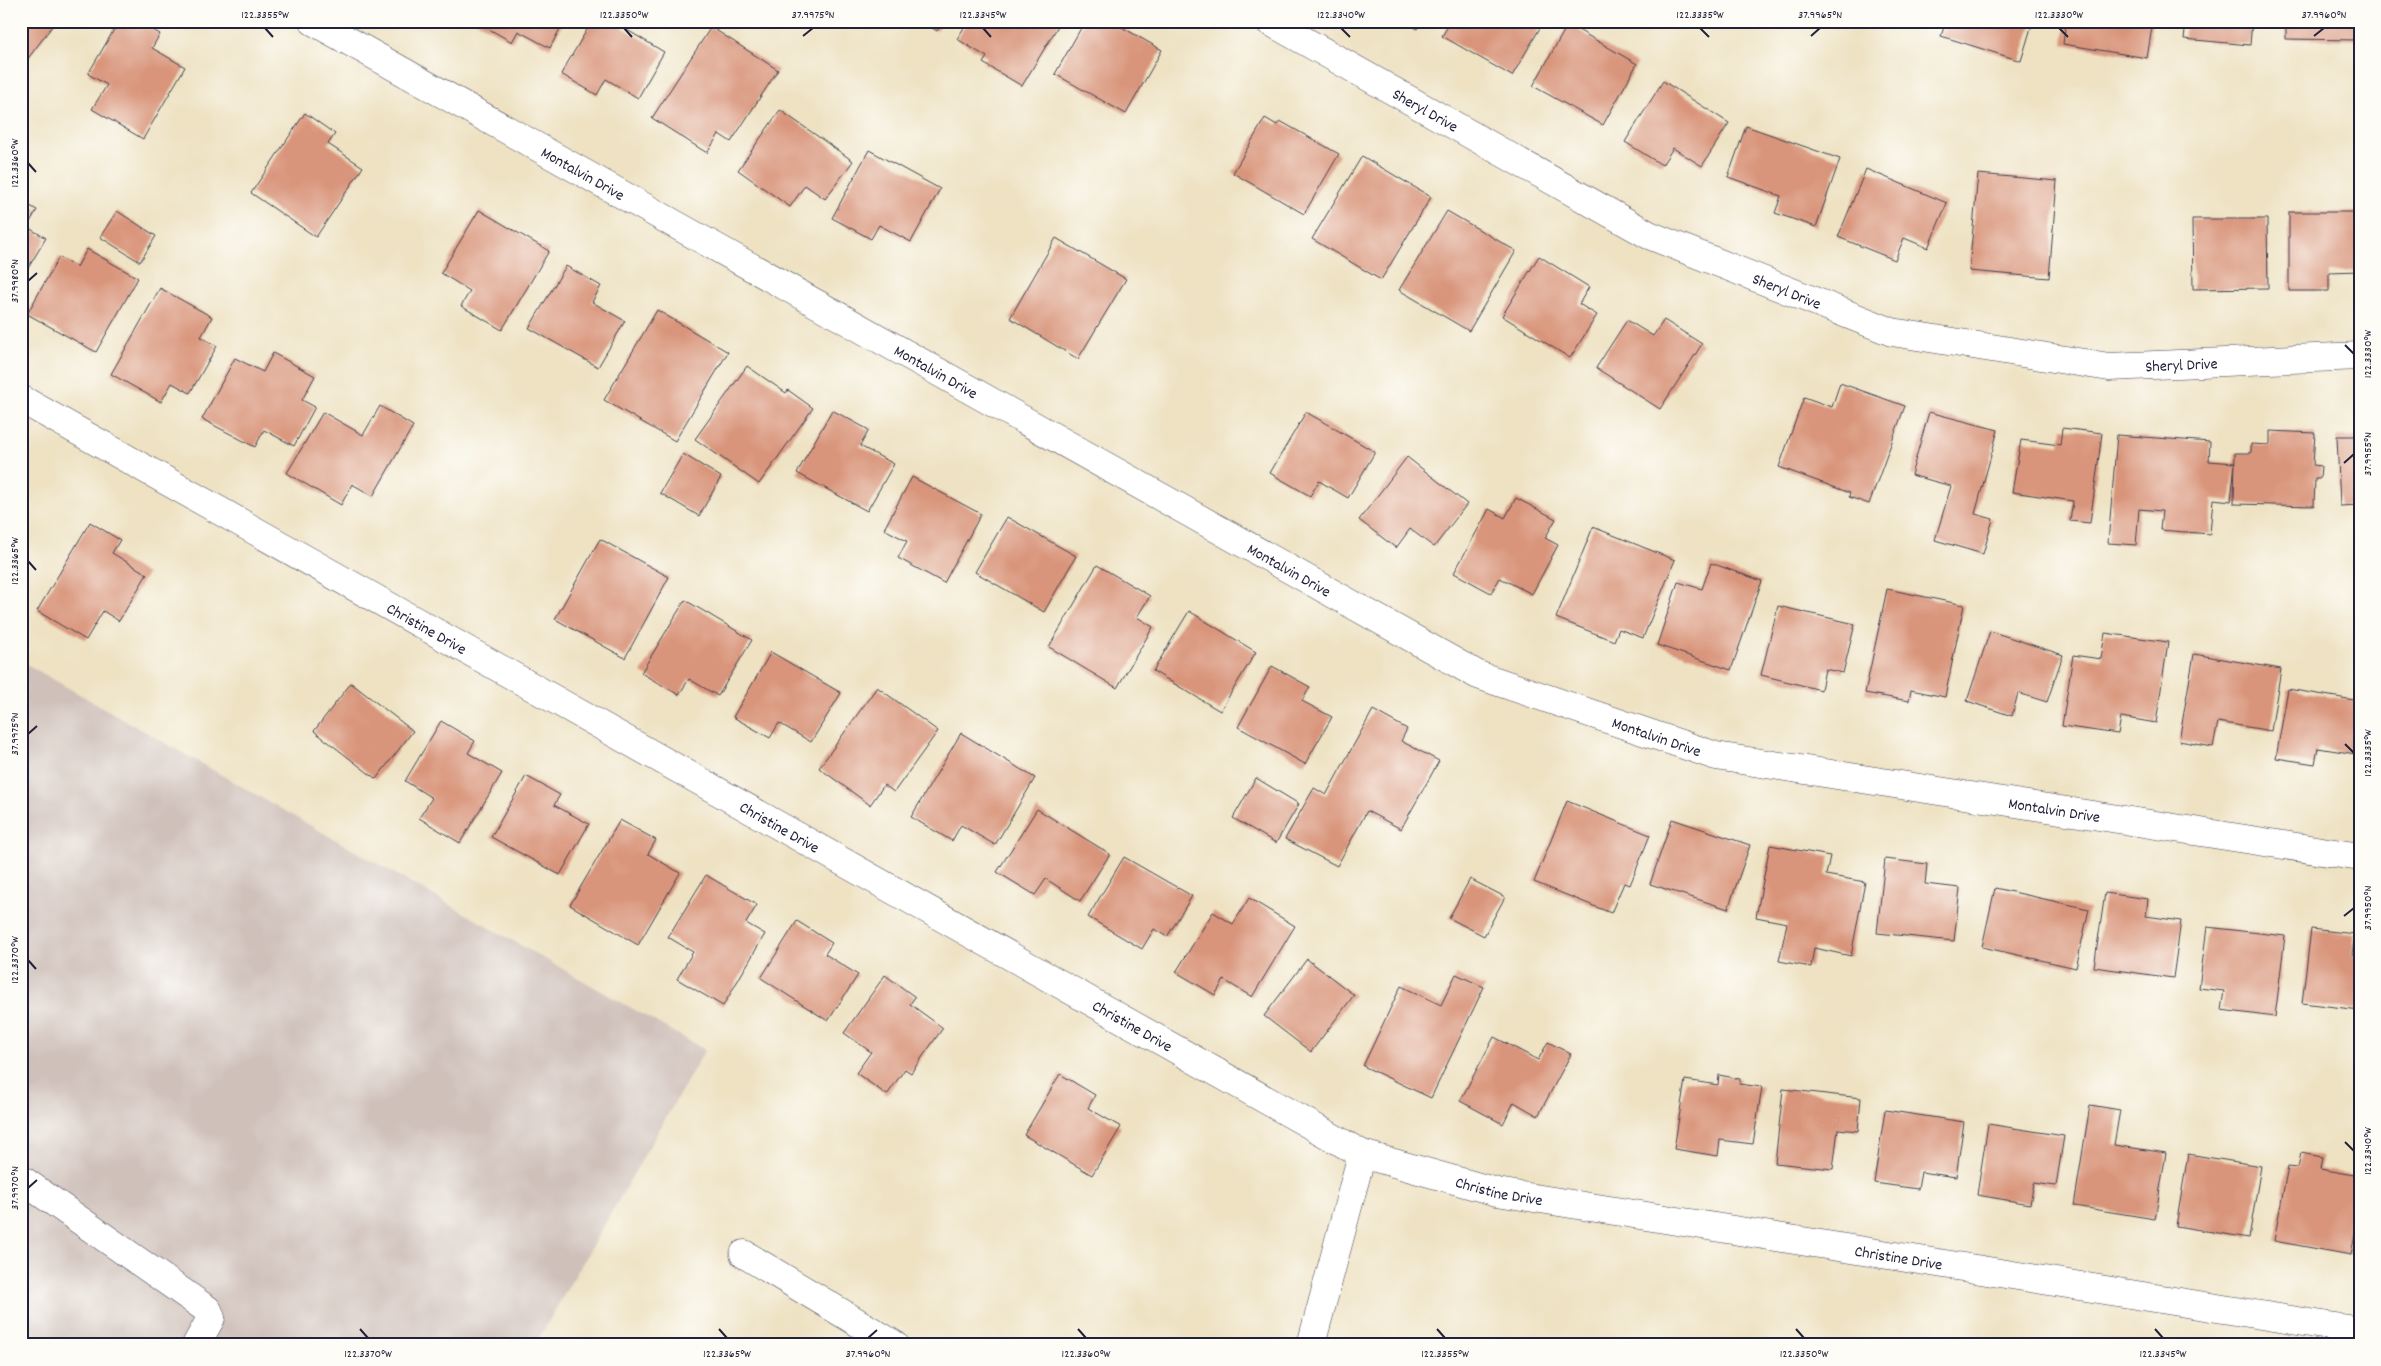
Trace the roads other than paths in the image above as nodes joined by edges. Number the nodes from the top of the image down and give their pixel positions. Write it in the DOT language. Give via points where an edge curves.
graph roads {
  1 [pos="313,21"];
  2 [pos="1269,21"];
  3 [pos="2360,356"];
  4 [pos="21,398"];
  5 [pos="2360,857"];
  6 [pos="1362,1154"];
  7 [pos="21,1179"];
  8 [pos="744,1254"];
  9 [pos="2360,1330"];
  10 [pos="196,1345"];
  11 [pos="895,1345"];
  12 [pos="1311,1345"];
  1 -- 5 [label="street, Montalvin Drive" via="1478,675 1716,756"];
  2 -- 3 [label="street, Sheryl Drive" via="1649,235 1892,332 2109,367"];
  4 -- 6 [label="street, Christine Drive"];
  6 -- 9 [label="street, Christine Drive" via="1497,1192"];
  6 -- 12 [label="street"];
  7 -- 10 [label="street" via="208,1310 211,1318"];
  8 -- 11 [label="street"];
}
